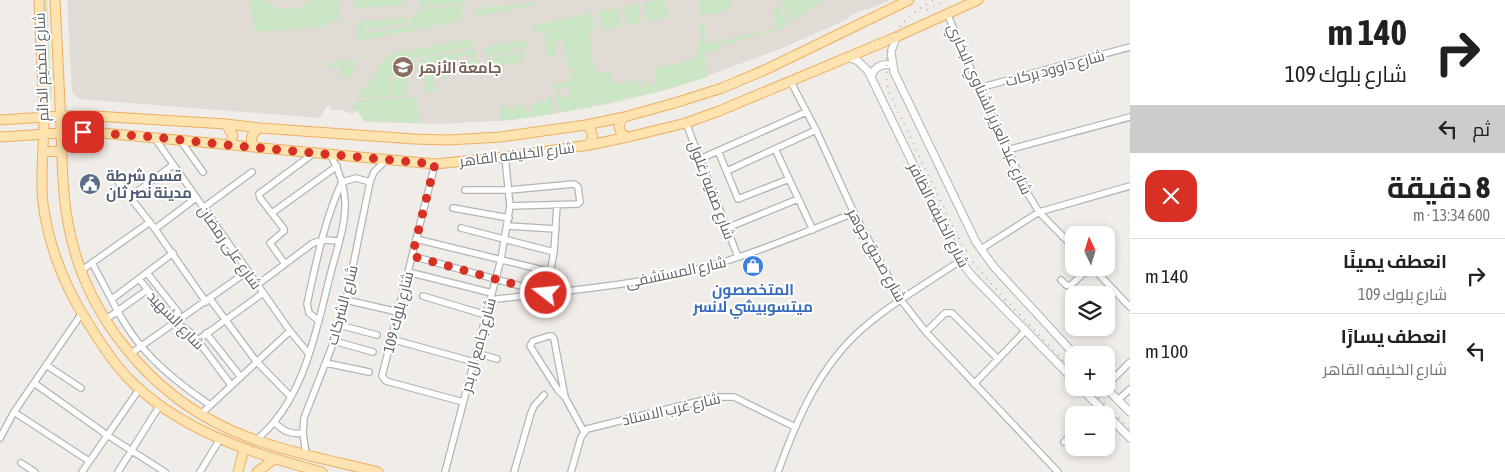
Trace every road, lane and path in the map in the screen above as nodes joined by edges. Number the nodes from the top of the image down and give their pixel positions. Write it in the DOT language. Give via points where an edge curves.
graph roads {
  1 [pos="39,0"];
  2 [pos="55,0"];
  3 [pos="910,0"];
  4 [pos="978,0"];
  5 [pos="947,14"];
  6 [pos="896,37"];
  7 [pos="1130,47"];
  8 [pos="848,57"];
  9 [pos="892,65"];
  10 [pos="870,77"];
  11 [pos="791,82"];
  12 [pos="979,88"];
  13 [pos="806,112"];
  14 [pos="60,116"];
  15 [pos="44,117"];
  16 [pos="624,117"];
  17 [pos="1130,117"];
  18 [pos="0,120"];
  19 [pos="686,122"];
  20 [pos="226,124"];
  21 [pos="586,125"];
  22 [pos="260,128"];
  23 [pos="816,130"];
  24 [pos="61,133"];
  25 [pos="44,134"];
  26 [pos="0,137"];
  27 [pos="154,137"];
  28 [pos="628,137"];
  29 [pos="180,140"];
  30 [pos="227,145"];
  31 [pos="588,145"];
  32 [pos="255,148"];
  33 [pos="775,149"];
  34 [pos="1007,150"];
  35 [pos="62,151"];
  36 [pos="718,151"];
  37 [pos="43,152"];
  38 [pos="314,152"];
  39 [pos="330,154"];
  40 [pos="505,157"];
  41 [pos="388,158"];
  42 [pos="700,159"];
  43 [pos="435,164"];
  44 [pos="173,165"];
  45 [pos="337,166"];
  46 [pos="727,171"];
  47 [pos="203,172"];
  48 [pos="252,172"];
  49 [pos="116,179"];
  50 [pos="789,179"];
  51 [pos="342,182"];
  52 [pos="370,182"];
  53 [pos="1130,186"];
  54 [pos="465,190"];
  55 [pos="509,190"];
  56 [pos="130,197"];
  57 [pos="196,198"];
  58 [pos="798,199"];
  59 [pos="557,205"];
  60 [pos="510,206"];
  61 [pos="203,208"];
  62 [pos="453,208"];
  63 [pos="1039,212"];
  64 [pos="272,213"];
  65 [pos="854,213"];
  66 [pos="509,218"];
  67 [pos="150,222"];
  68 [pos="508,226"];
  69 [pos="461,228"];
  70 [pos="727,228"];
  71 [pos="155,229"];
  72 [pos="556,229"];
  73 [pos="813,230"];
  74 [pos="416,239"];
  75 [pos="1065,239"];
  76 [pos="321,240"];
  77 [pos="505,240"];
  78 [pos="339,241"];
  79 [pos="981,249"];
  80 [pos="554,252"];
  81 [pos="173,254"];
  82 [pos="412,256"];
  83 [pos="738,257"];
  84 [pos="501,259"];
  85 [pos="960,261"];
  86 [pos="92,263"];
  87 [pos="285,264"];
  88 [pos="82,270"];
  89 [pos="248,271"];
  90 [pos="408,272"];
  91 [pos="551,272"];
  92 [pos="147,273"];
  93 [pos="1082,276"];
  94 [pos="1099,276"];
  95 [pos="496,278"];
  96 [pos="139,279"];
  97 [pos="1061,280"];
  98 [pos="257,285"];
  99 [pos="148,290"];
  100 [pos="263,293"];
  101 [pos="492,293"];
  102 [pos="546,293"];
  103 [pos="424,296"];
  104 [pos="112,299"];
  105 [pos="208,300"];
  106 [pos="346,300"];
  107 [pos="490,300"];
  108 [pos="901,300"];
  109 [pos="1130,307"];
  110 [pos="119,311"];
  111 [pos="398,312"];
  112 [pos="82,313"];
  113 [pos="486,315"];
  114 [pos="106,320"];
  115 [pos="226,320"];
  116 [pos="319,321"];
  117 [pos="177,323"];
  118 [pos="339,325"];
  119 [pos="1026,330"];
  120 [pos="290,331"];
  121 [pos="926,332"];
  122 [pos="206,333"];
  123 [pos="377,335"];
  124 [pos="391,339"];
  125 [pos="198,340"];
  126 [pos="334,341"];
  127 [pos="120,342"];
  128 [pos="1067,346"];
  129 [pos="141,347"];
  130 [pos="105,349"];
  131 [pos="373,352"];
  132 [pos="476,353"];
  133 [pos="130,354"];
  134 [pos="309,354"];
  135 [pos="497,358"];
  136 [pos="998,359"];
  137 [pos="256,361"];
  138 [pos="474,362"];
  139 [pos="1130,362"];
  140 [pos="326,363"];
  141 [pos="46,365"];
  142 [pos="1065,370"];
  143 [pos="369,372"];
  144 [pos="240,376"];
  145 [pos="1115,378"];
  146 [pos="34,383"];
  147 [pos="974,384"];
  148 [pos="231,385"];
  149 [pos="80,388"];
  150 [pos="140,388"];
  151 [pos="1130,389"];
  152 [pos="169,390"];
  153 [pos="544,395"];
  154 [pos="1089,396"];
  155 [pos="1114,396"];
  156 [pos="291,397"];
  157 [pos="565,397"];
  158 [pos="1118,400"];
  159 [pos="463,402"];
  160 [pos="160,405"];
  161 [pos="210,405"];
  162 [pos="1099,406"];
  163 [pos="14,412"];
  164 [pos="1130,412"];
  165 [pos="201,414"];
  166 [pos="274,422"];
  167 [pos="1115,423"];
  168 [pos="795,427"];
  169 [pos="303,432"];
  170 [pos="584,432"];
  171 [pos="107,435"];
  172 [pos="0,438"];
  173 [pos="1130,438"];
  174 [pos="220,439"];
  175 [pos="256,440"];
  176 [pos="244,449"];
  177 [pos="132,451"];
  178 [pos="306,454"];
  179 [pos="273,460"];
  180 [pos="89,462"];
  181 [pos="21,463"];
  182 [pos="35,472"];
  183 [pos="82,472"];
  184 [pos="118,472"];
  185 [pos="165,472"];
  186 [pos="200,472"];
  187 [pos="238,472"];
  188 [pos="257,472"];
  189 [pos="322,472"];
  190 [pos="378,472"];
  191 [pos="445,472"];
  192 [pos="514,472"];
  193 [pos="571,472"];
  194 [pos="778,472"];
  195 [pos="1058,472"];
  1 -- 15 [label="main road, شارع المخيم الدائم"];
  2 -- 14 [label="main road, شارع المخيم الدائم"];
  3 -- 16 [label="main road, شارع الخليفه القاهر" via="722,88"];
  4 -- 5 [label="main road, شارع الخليفه القاهر"];
  5 -- 6 [label="main road, شارع الخليفه القاهر"];
  5 -- 12 [label="street, شارع عبد العزيز الشناوي البخاري"];
  6 -- 8 [label="main road, شارع الخليفه القاهر"];
  6 -- 9 [label="street" via="891,52"];
  7 -- 12 [label="street, شارع داوود بركات"];
  8 -- 10 [label="street, شارع الخليفه الظافر" via="862,64"];
  8 -- 11 [label="main road, شارع الخليفه القاهر"];
  9 -- 10 [label="street" via="878,66"];
  9 -- 79 [label="street, شارع الخليفه الظافر"];
  10 -- 85 [label="street, شارع الخليفه الظافر"];
  11 -- 13 [label="street, شارع صديق جوهر"];
  11 -- 19 [label="main road, شارع الخليفه القاهر"];
  12 -- 34 [label="street, شارع عبد العزيز الشناوي البخاري"];
  13 -- 23 [label="street, شارع صديق جوهر"];
  13 -- 36 [label="street"];
  14 -- 15 [label="main road, شارع الخليفه القاهر"];
  14 -- 20 [label="main road, شارع الخليفه القاهر"];
  14 -- 24 [label="main road, شارع المخيم الدائم"];
  15 -- 18 [label="main road, شارع الخليفه القاهر"];
  15 -- 25 [label="main road, شارع المخيم الدائم"];
  16 -- 21 [label="main road, شارع الخليفه القاهر"];
  16 -- 28 [label="main road" via="619,127 622,135"];
  17 -- 34 [label="street"];
  19 -- 28 [label="main road, شارع الخليفه القاهر"];
  19 -- 42 [label="street, شارع صفيه زغلول"];
  20 -- 22 [label="main road, شارع الخليفه القاهر"];
  20 -- 30 [label="main road" via="233,136"];
  21 -- 22 [label="main road, شارع الخليفه القاهر" via="500,137 448,140"];
  21 -- 31 [label="main road" via="592,134"];
  22 -- 32 [label="main road" via="251,137"];
  23 -- 33 [label="street"];
  23 -- 65 [label="street, شارع صديق جوهر"];
  24 -- 25 [label="main road, شارع الخليفه القاهر"];
  24 -- 27 [label="main road, شارع الخليفه القاهر"];
  24 -- 35 [label="main road, شارع المخيم الدائم"];
  25 -- 26 [label="main road, شارع الخليفه القاهر"];
  25 -- 37 [label="main road, شارع المخيم الدائم"];
  27 -- 29 [label="main road, شارع الخليفه القاهر"];
  27 -- 44 [label="street, شارع على رمضان"];
  28 -- 31 [label="main road, شارع الخليفه القاهر"];
  29 -- 30 [label="main road, شارع الخليفه القاهر"];
  29 -- 47 [label="street"];
  30 -- 32 [label="main road, شارع الخليفه القاهر"];
  31 -- 40 [label="main road, شارع الخليفه القاهر"];
  32 -- 38 [label="main road, شارع الخليفه القاهر"];
  33 -- 46 [label="street"];
  33 -- 50 [label="street"];
  34 -- 63 [label="street, شارع عبد العزيز الشناوي البخاري"];
  35 -- 37 [label="main road"];
  35 -- 88 [label="main road, شارع المخيم الدائم" via="68,225"];
  36 -- 42 [label="street"];
  36 -- 46 [label="street"];
  37 -- 112 [label="main road, شارع المخيم الدائم" via="43,201 49,234 64,281"];
  38 -- 39 [label="main road, شارع الخليفه القاهر"];
  38 -- 64 [label="street" via="260,192 260,198"];
  39 -- 41 [label="main road, شارع الخليفه القاهر"];
  39 -- 45 [label="street, شارع الشركات"];
  40 -- 43 [label="main road, شارع الخليفه القاهر"];
  40 -- 55 [label="street, شارع جامع ال بدر"];
  41 -- 43 [label="main road, شارع الخليفه القاهر"];
  41 -- 52 [label="street, شارع الشركات" via="374,172"];
  42 -- 70 [label="street, شارع صفيه زغلول"];
  43 -- 74 [label="street, شارع بلوك 109"];
  44 -- 56 [label="street"];
  44 -- 57 [label="street, شارع على رمضان"];
  45 -- 51 [label="street, شارع الشركات"];
  45 -- 64 [label="street"];
  46 -- 50 [label="street" via="738,200"];
  48 -- 61 [label="street"];
  49 -- 56 [label="street"];
  50 -- 58 [label="street"];
  51 -- 52 [label="street" via="356,178"];
  51 -- 76 [label="street"];
  51 -- 78 [label="street, شارع الشركات" via="345,207"];
  52 -- 106 [label="street, شارع الشركات"];
  53 -- 63 [label="street"];
  54 -- 55 [label="street"];
  55 -- 59 [label="street" via="576,185 580,203"];
  55 -- 60 [label="street, شارع جامع ال بدر"];
  56 -- 67 [label="street"];
  57 -- 61 [label="street, شارع على رمضان"];
  57 -- 71 [label="street"];
  58 -- 70 [label="street"];
  58 -- 73 [label="street"];
  59 -- 60 [label="street"];
  59 -- 72 [label="street"];
  60 -- 66 [label="street, شارع جامع ال بدر"];
  61 -- 89 [label="street, شارع على رمضان"];
  62 -- 66 [label="street"];
  63 -- 75 [label="street, شارع عبد العزيز الشناوي البخاري"];
  63 -- 79 [label="street"];
  64 -- 87 [label="street" via="284,230 270,244"];
  65 -- 73 [label="street, شارع المستشفى"];
  65 -- 108 [label="street, شارع صديق جوهر"];
  66 -- 68 [label="street, شارع جامع ال بدر"];
  67 -- 71 [label="street"];
  67 -- 86 [label="street"];
  68 -- 72 [label="street"];
  68 -- 77 [label="street, شارع جامع ال بدر"];
  69 -- 77 [label="street"];
  70 -- 83 [label="street, شارع صفيه زغلول"];
  71 -- 81 [label="street"];
  72 -- 80 [label="street"];
  73 -- 83 [label="street, شارع المستشفى"];
  74 -- 82 [label="street, شارع بلوك 109"];
  74 -- 84 [label="street"];
  76 -- 78 [label="street"];
  76 -- 87 [label="street"];
  76 -- 116 [label="street" via="306,304 309,313"];
  77 -- 80 [label="street"];
  77 -- 84 [label="street, شارع جامع ال بدر"];
  78 -- 116 [label="street, شارع الشركات"];
  79 -- 128 [label="street, شارع الخليفه الظافر"];
  80 -- 91 [label="street"];
  81 -- 92 [label="street"];
  81 -- 105 [label="street"];
  82 -- 90 [label="street, شارع بلوك 109"];
  82 -- 95 [label="street"];
  83 -- 102 [label="street, شارع المستشفى" via="680,274"];
  84 -- 91 [label="street"];
  84 -- 95 [label="street, شارع جامع ال بدر"];
  85 -- 108 [label="street"];
  85 -- 119 [label="street, شارع الخليفه الظافر"];
  86 -- 88 [label="street"];
  86 -- 104 [label="street"];
  87 -- 98 [label="street"];
  88 -- 114 [label="main road, شارع المخيم الدائم"];
  89 -- 98 [label="street, شارع على رمضان"];
  89 -- 105 [label="street"];
  90 -- 101 [label="street"];
  90 -- 111 [label="street, شارع بلوك 109"];
  91 -- 102 [label="street"];
  92 -- 96 [label="street"];
  92 -- 117 [label="street" via="178,312"];
  93 -- 97 [label="street" via="1070,286"];
  94 -- 109 [label="street"];
  95 -- 101 [label="street, شارع جامع ال بدر"];
  95 -- 102 [label="street"];
  96 -- 99 [label="street, شارع الشهيد"];
  96 -- 104 [label="street"];
  98 -- 100 [label="street, شارع على رمضان"];
  99 -- 110 [label="street"];
  99 -- 117 [label="street, شارع الشهيد"];
  100 -- 115 [label="street"];
  100 -- 120 [label="street, شارع على رمضان"];
  101 -- 107 [label="street, شارع جامع ال بدر"];
  102 -- 107 [label="street, شارع المستشفى"];
  103 -- 113 [label="street"];
  104 -- 110 [label="street"];
  105 -- 115 [label="street"];
  105 -- 117 [label="street"];
  106 -- 111 [label="street"];
  106 -- 118 [label="street, شارع الشركات"];
  107 -- 113 [label="street, شارع جامع ال بدر"];
  108 -- 121 [label="street, شارع صديق جوهر"];
  108 -- 168 [label="street" via="847,343 816,384"];
  110 -- 114 [label="street"];
  110 -- 129 [label="street"];
  111 -- 124 [label="street, شارع بلوك 109"];
  112 -- 130 [label="main road, شارع المخيم الدائم"];
  112 -- 141 [label="street"];
  113 -- 132 [label="street, شارع جامع ال بدر"];
  114 -- 127 [label="main road, شارع المخيم الدائم"];
  115 -- 122 [label="street"];
  115 -- 137 [label="street"];
  116 -- 134 [label="street, شارع الشركات"];
  117 -- 125 [label="street, شارع الشهيد"];
  117 -- 129 [label="street"];
  118 -- 123 [label="street"];
  118 -- 126 [label="street, شارع الشركات"];
  119 -- 136 [label="street"];
  119 -- 142 [label="street, شارع الخليفه الظافر"];
  120 -- 134 [label="street, شارع على رمضان"];
  120 -- 137 [label="street"];
  121 -- 136 [label="street" via="945,313 952,313"];
  121 -- 147 [label="street, شارع صديق جوهر"];
  122 -- 125 [label="street"];
  122 -- 144 [label="street"];
  124 -- 138 [label="street"];
  124 -- 159 [label="street, شارع بلوك 109" via="383,380"];
  125 -- 148 [label="street, شارع الشهيد"];
  126 -- 131 [label="street"];
  126 -- 140 [label="street, شارع الشركات"];
  127 -- 130 [label="main road" via="116,350"];
  127 -- 133 [label="main road, شارع المخيم الدائم"];
  129 -- 133 [label="street"];
  129 -- 161 [label="street" via="172,377"];
  130 -- 150 [label="main road, شارع المخيم الدائم"];
  132 -- 135 [label="street"];
  132 -- 138 [label="street, شارع جامع ال بدر"];
  133 -- 152 [label="main road, شارع المخيم الدائم"];
  134 -- 156 [label="street, شارع الشركات"];
  136 -- 147 [label="street"];
  137 -- 144 [label="street"];
  137 -- 156 [label="street"];
  138 -- 159 [label="street, شارع جامع ال بدر"];
  139 -- 145 [label="street"];
  140 -- 143 [label="street"];
  140 -- 169 [label="street, شارع الشركات" via="306,411"];
  141 -- 146 [label="street"];
  141 -- 149 [label="street"];
  144 -- 148 [label="street"];
  146 -- 163 [label="street"];
  146 -- 171 [label="street"];
  147 -- 195 [label="street, شارع صديق جوهر"];
  148 -- 161 [label="street"];
  150 -- 160 [label="main road, شارع المخيم الدائم"];
  150 -- 171 [label="street"];
  151 -- 158 [label="street"];
  152 -- 160 [label="main road" via="161,396"];
  152 -- 165 [label="main road, شارع المخيم الدائم"];
  153 -- 192 [label="street" via="530,412"];
  154 -- 162 [label="street"];
  155 -- 158 [label="street"];
  156 -- 166 [label="street, شارع الشركات"];
  157 -- 157 [label="street" via="531,347 533,341 553,337"];
  157 -- 170 [label="street"];
  158 -- 164 [label="street"];
  159 -- 191 [label="street, شارع جامع ال بدر"];
  160 -- 174 [label="main road, شارع المخيم الدائم"];
  160 -- 177 [label="street"];
  161 -- 165 [label="street"];
  163 -- 172 [label="street"];
  163 -- 180 [label="street"];
  165 -- 175 [label="main road, شارع المخيم الدائم"];
  166 -- 169 [label="street" via="286,431"];
  166 -- 175 [label="street, شارع الشركات"];
  167 -- 173 [label="street"];
  168 -- 170 [label="street, شارع غرب الاستاد" via="742,400 716,396 592,427"];
  168 -- 194 [label="street"];
  169 -- 178 [label="street, شارع الشركات"];
  170 -- 193 [label="street"];
  171 -- 177 [label="street"];
  171 -- 180 [label="street"];
  174 -- 176 [label="main road, شارع المخيم الدائم"];
  174 -- 186 [label="street"];
  175 -- 178 [label="main road, شارع المخيم الدائم"];
  176 -- 179 [label="main road, شارع المخيم الدائم"];
  176 -- 187 [label="main road"];
  177 -- 184 [label="street"];
  177 -- 185 [label="street"];
  178 -- 190 [label="main road, شارع المخيم الدائم"];
  179 -- 188 [label="main road"];
  179 -- 189 [label="main road, شارع المخيم الدائم"];
  180 -- 183 [label="street"];
  181 -- 182 [label="street"];
}
